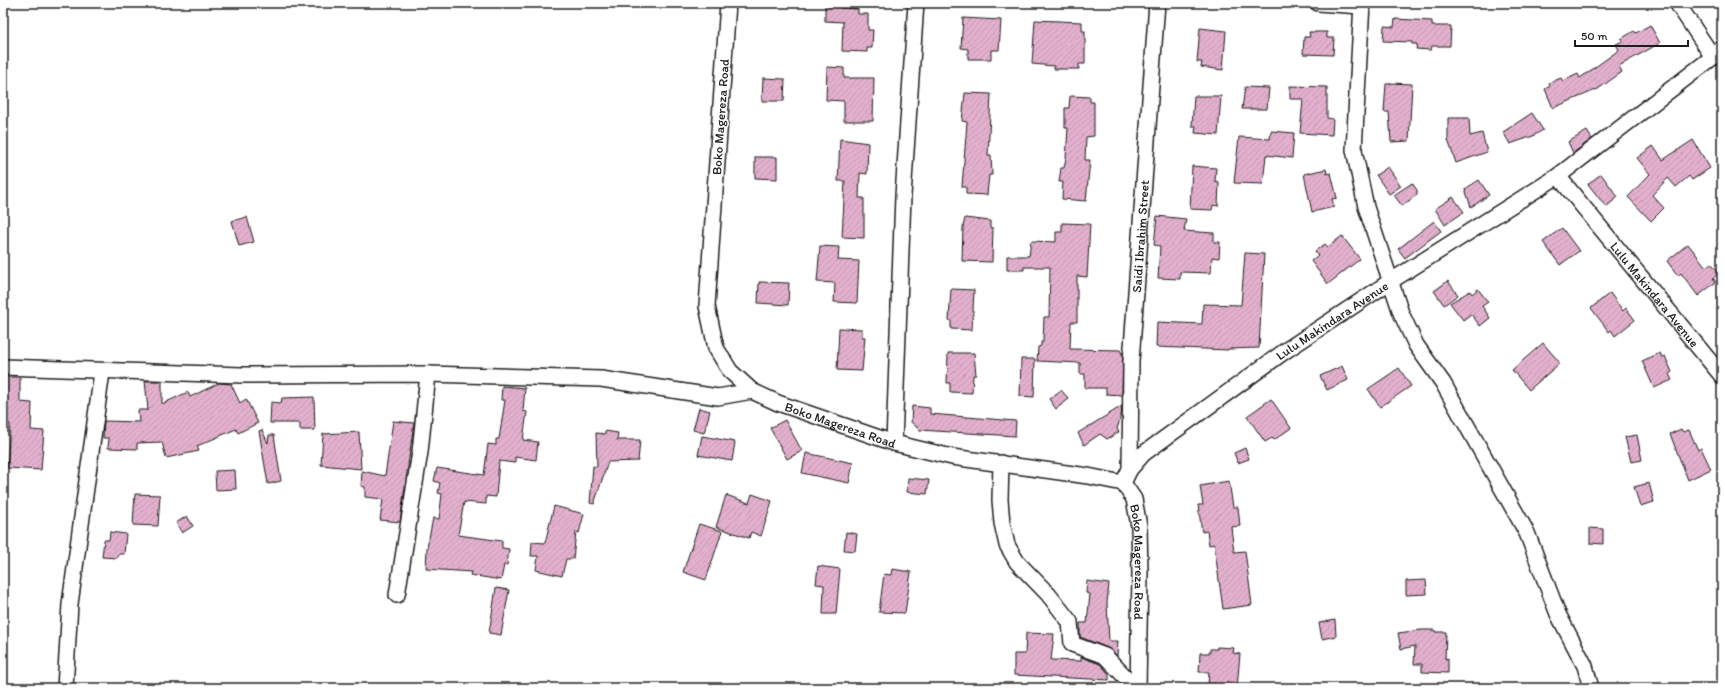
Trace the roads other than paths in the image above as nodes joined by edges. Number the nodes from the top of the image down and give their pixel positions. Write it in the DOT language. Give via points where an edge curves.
graph roads {
  1 [pos="728,3"];
  2 [pos="916,3"];
  3 [pos="1157,3"];
  4 [pos="1318,3"];
  5 [pos="1677,3"];
  6 [pos="1362,4"];
  7 [pos="1718,53"];
  8 [pos="1558,176"];
  9 [pos="1391,281"];
  10 [pos="3,367"];
  11 [pos="102,372"];
  12 [pos="428,374"];
  13 [pos="1722,376"];
  14 [pos="752,391"];
  15 [pos="894,443"];
  16 [pos="1001,463"];
  17 [pos="1130,469"];
  18 [pos="1123,484"];
  19 [pos="397,595"];
  20 [pos="1595,687"];
  21 [pos="65,688"];
  22 [pos="1137,688"];
  1 -- 14 [label="street, Boko Magereza Road" via="707,306 716,348 730,371"];
  2 -- 15 [label="street" via="903,196"];
  3 -- 17 [label="street, Saidi Ibrahim Street" via="1131,361"];
  4 -- 6 [label="street"];
  5 -- 7 [label="street"];
  6 -- 9 [label="street" via="1354,150 1366,207"];
  7 -- 8 [label="street, Lulu Makindara Avenue"];
  8 -- 9 [label="street, Lulu Makindara Avenue"];
  8 -- 13 [label="street, Lulu Makindara Avenue"];
  9 -- 17 [label="street, Lulu Makindara Avenue" via="1285,351 1143,454"];
  9 -- 20 [label="street" via="1401,313 1416,345 1443,383 1527,533 1558,614"];
  10 -- 11 [label="street"];
  11 -- 12 [label="street" via="242,375"];
  11 -- 21 [label="street" via="70,604"];
  12 -- 14 [label="street" via="601,379 718,397"];
  12 -- 19 [label="street" via="420,452"];
  14 -- 15 [label="street, Boko Magereza Road" via="778,403"];
  15 -- 16 [label="street, Boko Magereza Road" via="952,456"];
  16 -- 18 [label="street, Boko Magereza Road"];
  16 -- 22 [label="street" via="1002,523 1007,545 1017,562 1048,594 1070,622 1072,644 1104,656"];
  17 -- 18 [label="street, Lulu Makindara Avenue"];
  18 -- 22 [label="street, Boko Magereza Road" via="1134,500 1139,526"];
}
